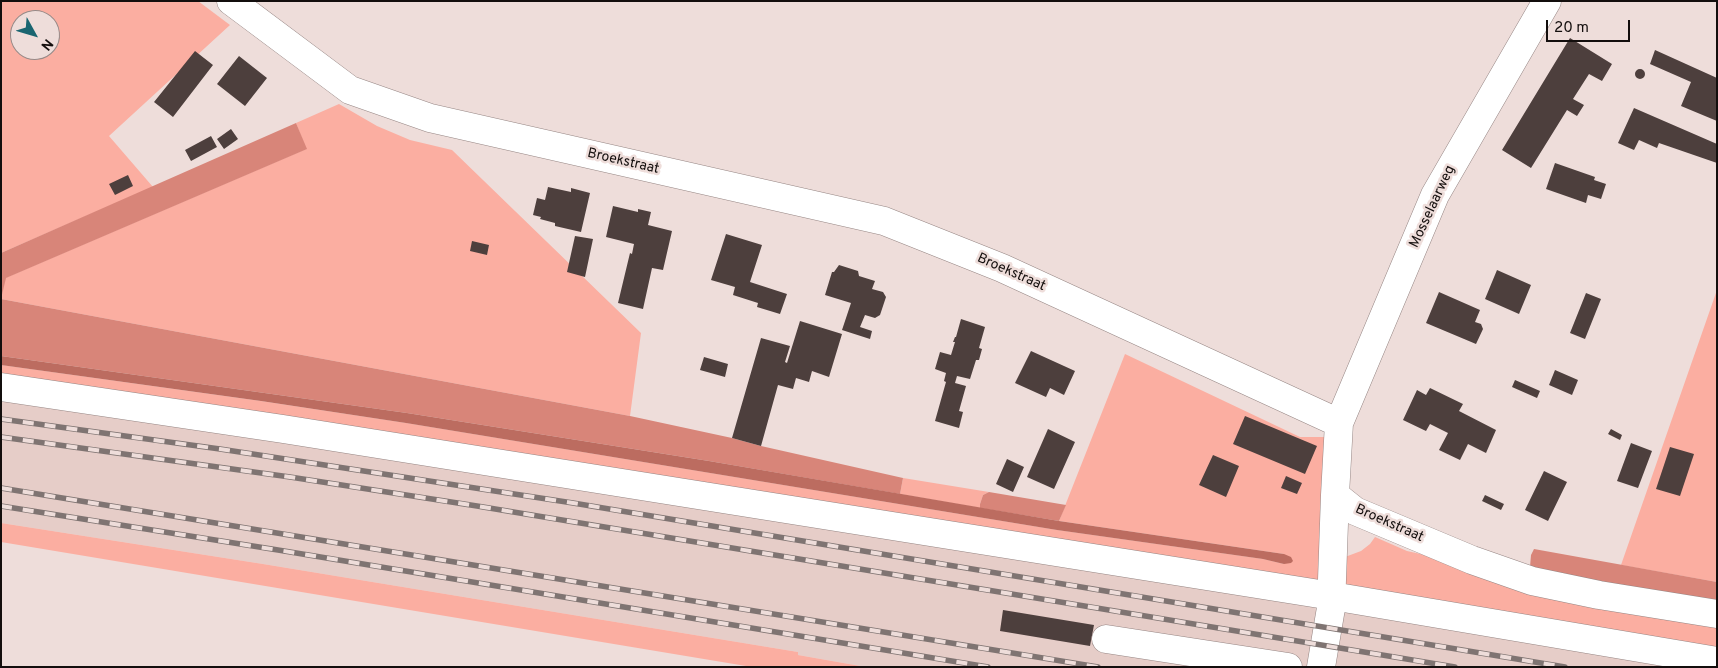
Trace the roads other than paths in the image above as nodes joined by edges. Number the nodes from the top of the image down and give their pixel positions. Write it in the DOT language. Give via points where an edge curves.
graph roads {
  1 [pos="231,1"];
  2 [pos="1547,1"];
  3 [pos="1,387"];
  4 [pos="1340,423"];
  5 [pos="1335,496"];
  6 [pos="1332,596"];
  7 [pos="1717,614"];
  8 [pos="1106,639"];
  9 [pos="1717,661"];
  10 [pos="1288,667"];
  11 [pos="1321,667"];
  1 -- 4 [label="street, Broekstraat" via="350,90 430,118 884,221 1002,268"];
  2 -- 4 [label="street, Mosselaarweg" via="1435,195"];
  3 -- 6 [label="street" via="283,428"];
  4 -- 5 [label="street"];
  5 -- 6 [label="street"];
  5 -- 7 [label="street, Broekstraat" via="1355,511 1472,560 1532,581"];
  6 -- 9 [label="street"];
  6 -- 11 [label="street"];
  8 -- 10 [label="street"];
}
